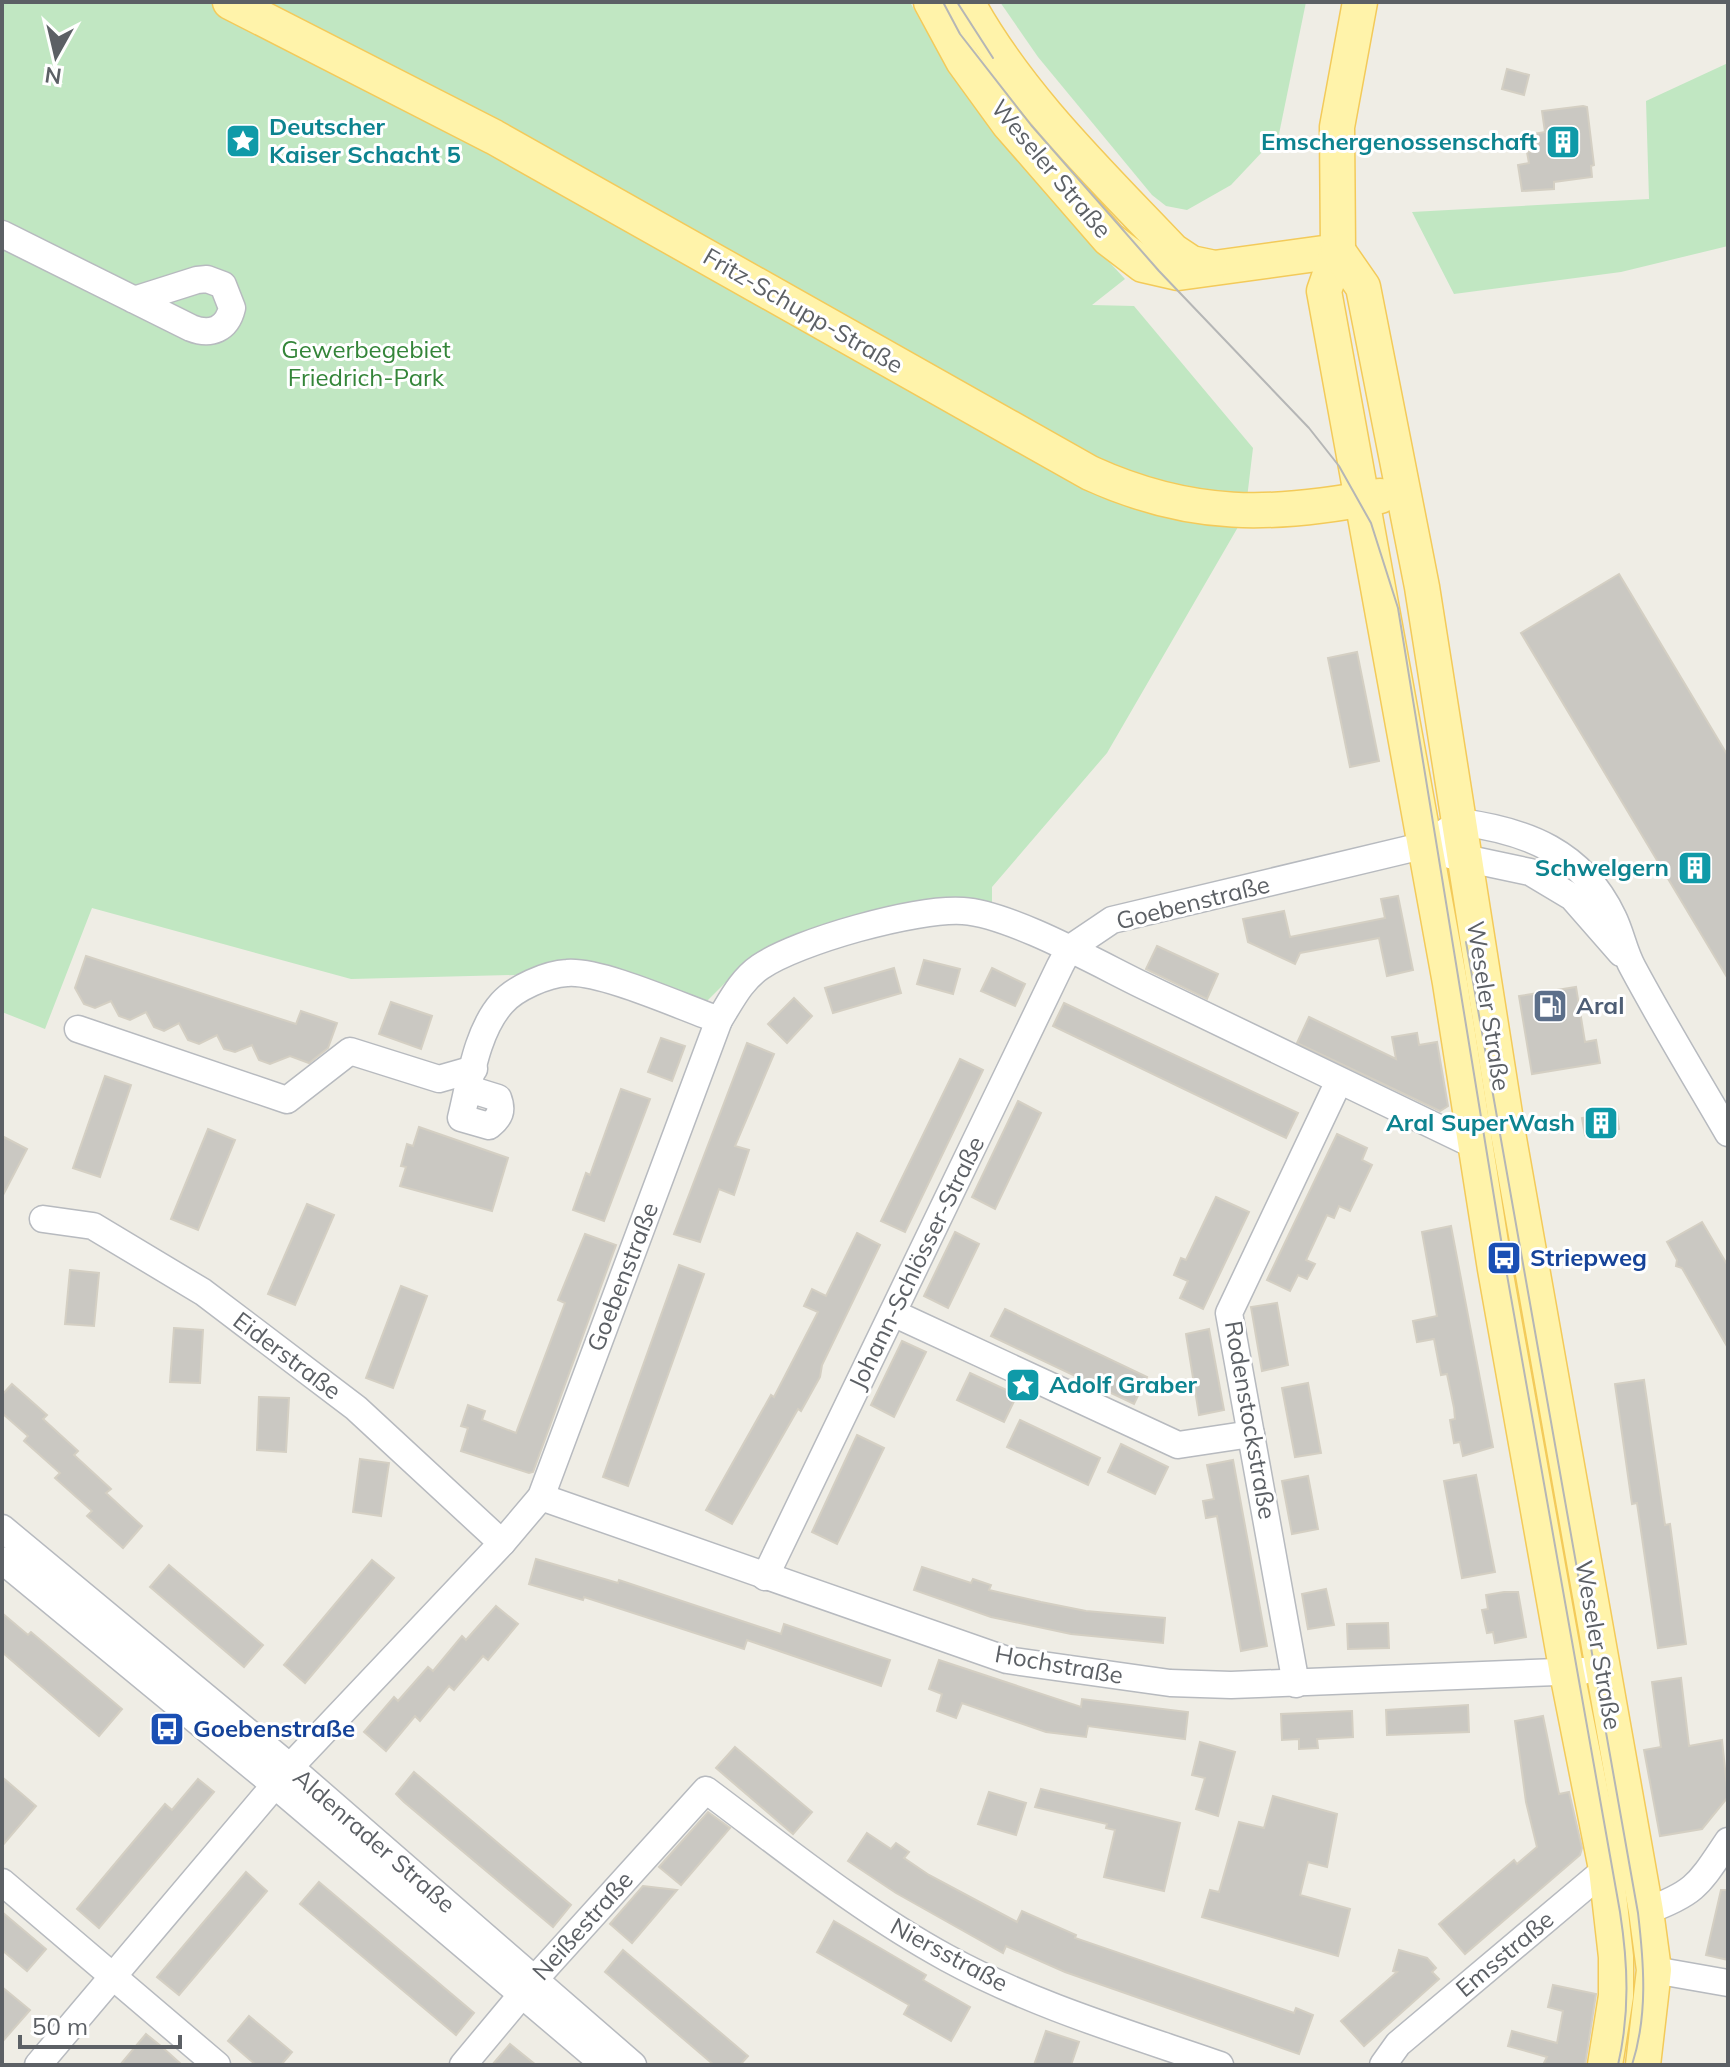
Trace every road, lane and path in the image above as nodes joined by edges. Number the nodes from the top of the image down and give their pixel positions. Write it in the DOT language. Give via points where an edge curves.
graph roads {
  1 [pos="230,2"];
  2 [pos="931,2"];
  3 [pos="967,2"];
  4 [pos="1360,2"];
  5 [pos="2,234"];
  6 [pos="1338,251"];
  7 [pos="1214,268"];
  8 [pos="134,300"];
  9 [pos="1404,491"];
  10 [pos="1360,500"];
  11 [pos="1460,822"];
  12 [pos="1426,845"];
  13 [pos="1465,859"];
  14 [pos="1069,949"];
  15 [pos="1631,964"];
  16 [pos="719,1020"];
  17 [pos="78,1029"];
  18 [pos="1339,1081"];
  19 [pos="1728,1133"];
  20 [pos="1476,1146"];
  21 [pos="43,1219"];
  22 [pos="893,1313"];
  23 [pos="1251,1434"];
  24 [pos="541,1497"];
  25 [pos="2,1528"];
  26 [pos="502,1543"];
  27 [pos="2,1560"];
  28 [pos="765,1577"];
  29 [pos="1602,1668"];
  30 [pos="1567,1673"];
  31 [pos="1296,1684"];
  32 [pos="283,1776"];
  33 [pos="706,1790"];
  34 [pos="1728,1841"];
  35 [pos="1622,1867"];
  36 [pos="2,1882"];
  37 [pos="1646,1911"];
  38 [pos="1654,1970"];
  39 [pos="112,1978"];
  40 [pos="1728,1983"];
  41 [pos="528,1988"];
  42 [pos="38,2065"];
  43 [pos="217,2065"];
  44 [pos="463,2065"];
  45 [pos="605,2065"];
  46 [pos="633,2065"];
  47 [pos="1220,2065"];
  48 [pos="1383,2065"];
  49 [pos="1605,2065"];
  50 [pos="1643,2065"];
  1 -- 10 [label="main road, Fritz-Schupp-Straße" via="494,137 1131,492 1169,503 1275,512"];
  2 -- 7 [label="main road, Weseler Straße" via="963,61 1008,123 1109,239 1129,257 1159,271"];
  3 -- 7 [label="main road, Weseler Straße" via="1037,103 1081,153 1173,251 1191,263"];
  4 -- 6 [label="main road" via="1337,127"];
  5 -- 8 [label="street"];
  6 -- 7 [label="main road, Weseler Straße"];
  6 -- 9 [label="main road, Weseler Straße" via="1363,287"];
  6 -- 10 [label="main road, Weseler Straße" via="1324,291"];
  9 -- 10 [label="main road, Fritz-Schupp-Straße"];
  9 -- 11 [label="main road, Weseler Straße"];
  10 -- 12 [label="main road, Weseler Straße"];
  11 -- 12 [label="street"];
  11 -- 13 [label="main road, Weseler Straße"];
  11 -- 15 [label="street" via="1501,827 1570,859 1590,878 1613,917"];
  12 -- 13 [label="street"];
  12 -- 14 [label="street, Goebenstraße" via="1112,920"];
  12 -- 20 [label="main road, Weseler Straße"];
  13 -- 15 [label="street" via="1530,872 1572,897"];
  13 -- 29 [label="main road, Weseler Straße"];
  14 -- 16 [label="street, Goebenstraße" via="993,917 938,912 797,949 759,968 739,987"];
  14 -- 18 [label="street"];
  14 -- 22 [label="street, Johann-Schlösser-Straße"];
  15 -- 19 [label="street"];
  16 -- 17 [label="street" via="570,972 544,977 502,1003 481,1041 471,1079 439,1079 350,1051 287,1100"];
  16 -- 24 [label="street, Goebenstraße"];
  18 -- 20 [label="street"];
  18 -- 23 [label="street, Rodenstockstraße" via="1229,1313"];
  20 -- 30 [label="main road, Weseler Straße"];
  21 -- 26 [label="street, Eiderstraße" via="93,1226 203,1292 356,1408"];
  22 -- 23 [label="street" via="1178,1445"];
  22 -- 28 [label="street, Johann-Schlösser-Straße"];
  23 -- 31 [label="street, Rodenstockstraße"];
  24 -- 26 [label="street, Goebenstraße"];
  24 -- 28 [label="street, Hochstraße"];
  25 -- 32 [label="street, Aldenrader Straße"];
  26 -- 32 [label="street, Goebenstraße"];
  27 -- 32 [label="street, Aldenrader Straße"];
  28 -- 31 [label="street, Hochstraße" via="1007,1660 1170,1683"];
  29 -- 30 [label="street, Hochstraße"];
  29 -- 35 [label="main road, Weseler Straße"];
  30 -- 31 [label="street, Hochstraße"];
  30 -- 35 [label="main road, Weseler Straße"];
  32 -- 39 [label="street, Goebenstraße"];
  32 -- 41 [label="street, Aldenrader Straße"];
  33 -- 41 [label="street, Neißestraße"];
  33 -- 47 [label="street, Niersstraße" via="873,1915 949,1959 1042,2002"];
  34 -- 37 [label="street" via="1698,1886"];
  35 -- 37 [label="main road, Weseler Straße"];
  35 -- 48 [label="street, Emsstraße" via="1398,2044"];
  35 -- 49 [label="main road" via="1616,1996"];
  36 -- 39 [label="street"];
  37 -- 38 [label="main road, Weseler Straße"];
  38 -- 40 [label="street"];
  38 -- 50 [label="main road, Weseler Straße"];
  39 -- 42 [label="street, Goebenstraße"];
  39 -- 43 [label="street"];
  41 -- 44 [label="street, Neißestraße"];
  41 -- 45 [label="street, Aldenrader Straße"];
  41 -- 46 [label="street, Aldenrader Straße"];
}
